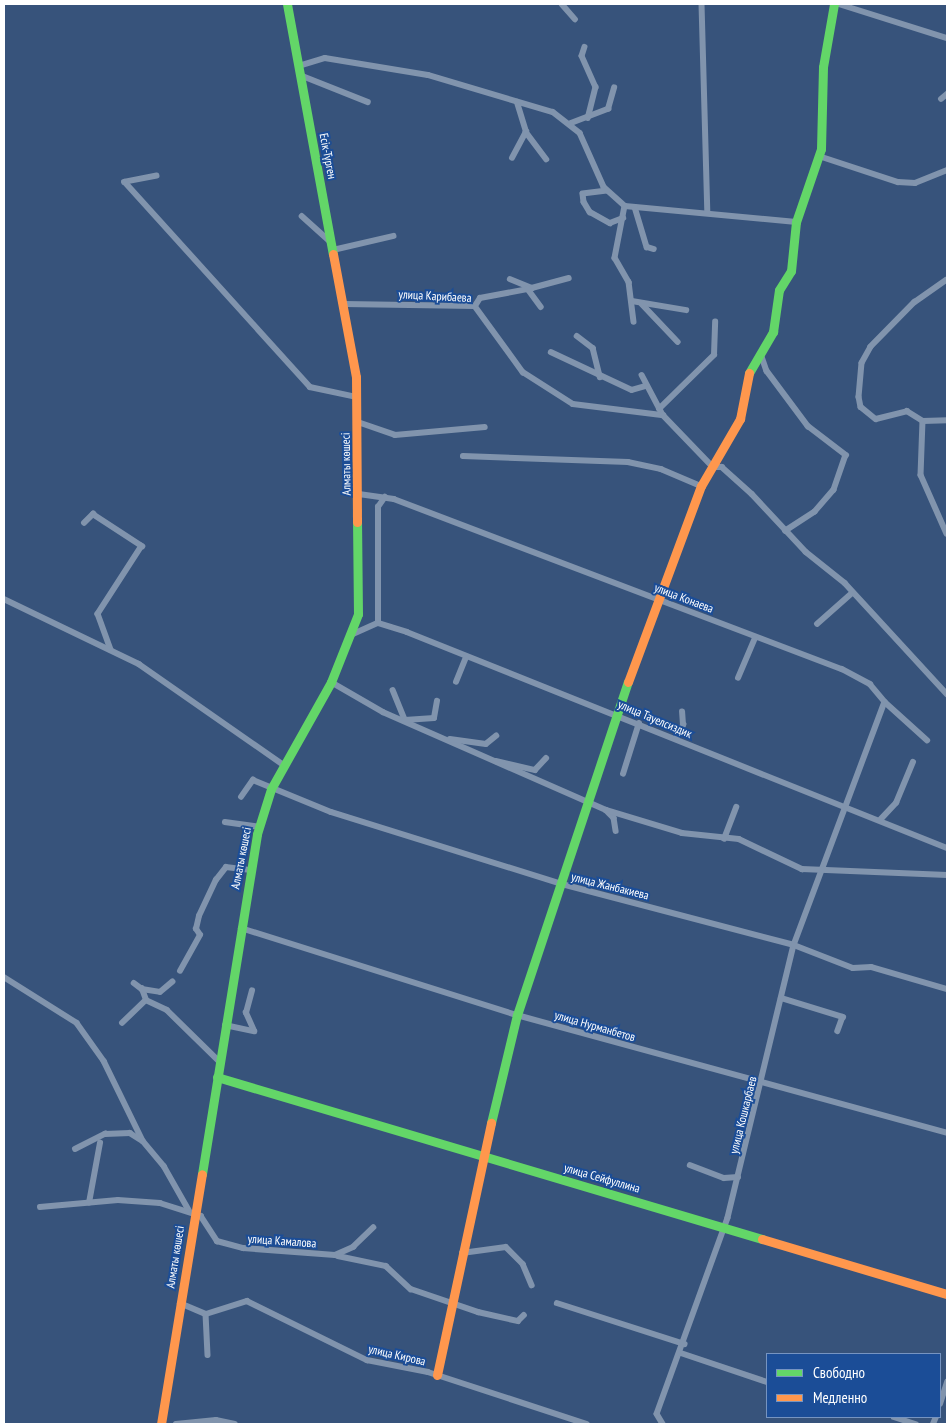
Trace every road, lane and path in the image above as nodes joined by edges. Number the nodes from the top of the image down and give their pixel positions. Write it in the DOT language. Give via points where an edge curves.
graph roads {
  1 [pos="287,4"];
  2 [pos="562,4"];
  3 [pos="702,4"];
  4 [pos="834,4"];
  5 [pos="839,4"];
  6 [pos="575,18"];
  7 [pos="947,39"];
  8 [pos="585,47"];
  9 [pos="299,71"];
  10 [pos="614,88"];
  11 [pos="947,94"];
  12 [pos="941,99"];
  13 [pos="368,102"];
  14 [pos="517,102"];
  15 [pos="588,118"];
  16 [pos="571,123"];
  17 [pos="526,132"];
  18 [pos="818,156"];
  19 [pos="512,158"];
  20 [pos="546,159"];
  21 [pos="947,170"];
  22 [pos="158,176"];
  23 [pos="607,191"];
  24 [pos="625,206"];
  25 [pos="635,207"];
  26 [pos="708,213"];
  27 [pos="302,216"];
  28 [pos="623,218"];
  29 [pos="796,222"];
  30 [pos="393,236"];
  31 [pos="333,246"];
  32 [pos="654,249"];
  33 [pos="569,278"];
  34 [pos="510,279"];
  35 [pos="947,280"];
  36 [pos="530,288"];
  37 [pos="632,301"];
  38 [pos="642,304"];
  39 [pos="475,306"];
  40 [pos="541,307"];
  41 [pos="344,308"];
  42 [pos="686,310"];
  43 [pos="634,322"];
  44 [pos="715,322"];
  45 [pos="577,336"];
  46 [pos="678,342"];
  47 [pos="551,352"];
  48 [pos="761,354"];
  49 [pos="642,376"];
  50 [pos="600,377"];
  51 [pos="646,386"];
  52 [pos="357,397"];
  53 [pos="659,409"];
  54 [pos="663,415"];
  55 [pos="947,420"];
  56 [pos="923,421"];
  57 [pos="358,422"];
  58 [pos="485,426"];
  59 [pos="463,456"];
  60 [pos="713,466"];
  61 [pos="701,486"];
  62 [pos="359,494"];
  63 [pos="385,497"];
  64 [pos="84,524"];
  65 [pos="786,531"];
  66 [pos="947,534"];
  67 [pos="852,592"];
  68 [pos="4,599"];
  69 [pos="659,600"];
  70 [pos="378,623"];
  71 [pos="817,624"];
  72 [pos="353,634"];
  73 [pos="755,638"];
  74 [pos="111,650"];
  75 [pos="466,657"];
  76 [pos="738,678"];
  77 [pos="331,682"];
  78 [pos="456,682"];
  79 [pos="393,690"];
  80 [pos="947,694"];
  81 [pos="437,701"];
  82 [pos="885,702"];
  83 [pos="682,712"];
  84 [pos="616,713"];
  85 [pos="405,720"];
  86 [pos="639,723"];
  87 [pos="441,736"];
  88 [pos="496,736"];
  89 [pos="676,740"];
  90 [pos="928,740"];
  91 [pos="546,758"];
  92 [pos="491,760"];
  93 [pos="913,762"];
  94 [pos="284,765"];
  95 [pos="623,774"];
  96 [pos="271,789"];
  97 [pos="241,797"];
  98 [pos="588,801"];
  99 [pos="845,806"];
  100 [pos="736,807"];
  101 [pos="606,810"];
  102 [pos="881,819"];
  103 [pos="225,822"];
  104 [pos="259,827"];
  105 [pos="616,831"];
  106 [pos="724,839"];
  107 [pos="947,848"];
  108 [pos="251,870"];
  109 [pos="822,871"];
  110 [pos="947,875"];
  111 [pos="562,884"];
  112 [pos="241,928"];
  113 [pos="794,945"];
  114 [pos="180,971"];
  115 [pos="4,977"];
  116 [pos="172,982"];
  117 [pos="134,983"];
  118 [pos="142,989"];
  119 [pos="947,989"];
  120 [pos="252,991"];
  121 [pos="781,998"];
  122 [pos="146,1000"];
  123 [pos="517,1015"];
  124 [pos="122,1023"];
  125 [pos="225,1025"];
  126 [pos="838,1031"];
  127 [pos="220,1061"];
  128 [pos="217,1077"];
  129 [pos="761,1084"];
  130 [pos="250,1085"];
  131 [pos="215,1092"];
  132 [pos="947,1132"];
  133 [pos="143,1141"];
  134 [pos="100,1143"];
  135 [pos="75,1149"];
  136 [pos="483,1156"];
  137 [pos="690,1165"];
  138 [pos="738,1178"];
  139 [pos="89,1203"];
  140 [pos="40,1207"];
  141 [pos="192,1211"];
  142 [pos="724,1227"];
  143 [pos="373,1228"];
  144 [pos="462,1253"];
  145 [pos="335,1255"];
  146 [pos="532,1285"];
  147 [pos="947,1294"];
  148 [pos="557,1303"];
  149 [pos="180,1304"];
  150 [pos="452,1304"];
  151 [pos="206,1314"];
  152 [pos="524,1315"];
  153 [pos="685,1344"];
  154 [pos="681,1353"];
  155 [pos="208,1355"];
  156 [pos="437,1376"];
  157 [pos="766,1382"];
  158 [pos="947,1382"];
  159 [pos="941,1401"];
  160 [pos="897,1418"];
  161 [pos="161,1424"];
  162 [pos="176,1424"];
  163 [pos="235,1424"];
  164 [pos="587,1424"];
  165 [pos="663,1424"];
  166 [pos="916,1424"];
  1 -- 9 [label="street, Есік-Түрген"];
  2 -- 6 [label="street"];
  3 -- 26 [label="street"];
  4 -- 18 [label="street" via="823,67"];
  5 -- 7 [label="street"];
  8 -- 15 [label="street" via="582,56 596,87"];
  9 -- 13 [label="street"];
  9 -- 14 [label="street" via="325,58 344,60 428,75"];
  9 -- 31 [label="street, Есік-Түрген"];
  10 -- 15 [label="street" via="608,109"];
  11 -- 12 [label="street"];
  14 -- 16 [label="street" via="553,112"];
  14 -- 17 [label="street"];
  15 -- 16 [label="street"];
  16 -- 23 [label="street"];
  17 -- 19 [label="street"];
  17 -- 20 [label="street"];
  18 -- 21 [label="street" via="898,182 915,183"];
  18 -- 29 [label="street"];
  22 -- 52 [label="street" via="124,182 310,387"];
  23 -- 24 [label="street"];
  23 -- 28 [label="street" via="583,194 584,202 590,212 610,223"];
  24 -- 25 [label="street"];
  24 -- 28 [label="street"];
  25 -- 26 [label="street"];
  25 -- 32 [label="street" via="647,247"];
  26 -- 29 [label="street"];
  27 -- 31 [label="street"];
  28 -- 37 [label="street" via="615,258 624,270"];
  29 -- 48 [label="street" via="790,271 779,290 774,332"];
  30 -- 31 [label="street"];
  31 -- 41 [label="street, Есік-Түрген"];
  33 -- 36 [label="street"];
  34 -- 36 [label="street"];
  35 -- 56 [label="street" via="887,328 862,363 858,397 867,414 876,419 907,411"];
  36 -- 39 [label="street" via="480,298"];
  36 -- 40 [label="street"];
  37 -- 38 [label="street"];
  37 -- 43 [label="street"];
  38 -- 42 [label="street"];
  38 -- 46 [label="street"];
  39 -- 41 [label="street, улица Карибаева"];
  39 -- 54 [label="street, улица Карибаева" via="523,372 573,404"];
  41 -- 52 [label="street, Алматы көшесі"];
  44 -- 53 [label="street" via="714,355"];
  45 -- 50 [label="street" via="593,348"];
  47 -- 50 [label="street"];
  48 -- 60 [label="street" via="748,372 740,418"];
  48 -- 65 [label="street" via="767,371 808,426 846,455 834,490 815,512"];
  49 -- 51 [label="street"];
  50 -- 51 [label="street" via="632,390"];
  51 -- 53 [label="street"];
  52 -- 57 [label="street, Алматы көшесі"];
  53 -- 54 [label="street"];
  54 -- 60 [label="street"];
  55 -- 56 [label="street"];
  56 -- 66 [label="street" via="921,475"];
  57 -- 58 [label="street" via="395,435"];
  57 -- 62 [label="street, Алматы көшесі"];
  59 -- 61 [label="street" via="628,462 661,469"];
  60 -- 61 [label="street"];
  60 -- 65 [label="street" via="722,467"];
  61 -- 69 [label="street"];
  62 -- 63 [label="street, улица Конаева"];
  62 -- 72 [label="street, Алматы көшесі" via="360,586"];
  63 -- 69 [label="street, улица Конаева"];
  63 -- 70 [label="street" via="378,507"];
  64 -- 74 [label="street" via="93,514 142,546 98,614"];
  65 -- 67 [label="street"];
  67 -- 71 [label="street"];
  67 -- 80 [label="street"];
  68 -- 74 [label="street"];
  69 -- 73 [label="street, улица Конаева"];
  69 -- 84 [label="street"];
  70 -- 72 [label="street"];
  70 -- 75 [label="street, улица Тауелсиздик"];
  72 -- 77 [label="street, Алматы көшесі"];
  73 -- 76 [label="street"];
  73 -- 82 [label="street, улица Конаева" via="842,668 870,684"];
  74 -- 94 [label="street" via="139,664"];
  75 -- 78 [label="street"];
  75 -- 84 [label="street, улица Тауелсиздик"];
  77 -- 85 [label="street" via="383,712"];
  77 -- 94 [label="street, Алматы көшесі"];
  79 -- 85 [label="street"];
  81 -- 85 [label="street" via="434,718"];
  82 -- 90 [label="street, улица Конаева" via="917,726"];
  82 -- 99 [label="street"];
  83 -- 89 [label="street" via="683,725"];
  84 -- 86 [label="street, улица Тауелсиздик"];
  84 -- 98 [label="street"];
  85 -- 87 [label="street"];
  86 -- 89 [label="street, улица Тауелсиздик"];
  86 -- 95 [label="street"];
  87 -- 88 [label="street" via="486,744"];
  87 -- 92 [label="street"];
  89 -- 99 [label="street, улица Тауелсиздик"];
  91 -- 92 [label="street" via="535,770"];
  92 -- 98 [label="street"];
  93 -- 102 [label="street" via="896,803"];
  94 -- 96 [label="street, Алматы көшесі"];
  96 -- 97 [label="street, улица Жанбакиева" via="253,780"];
  96 -- 104 [label="street, Алматы көшесі"];
  96 -- 111 [label="street, улица Жанбакиева" via="331,812"];
  98 -- 101 [label="street"];
  98 -- 111 [label="street"];
  99 -- 102 [label="street, улица Тауелсиздик"];
  99 -- 109 [label="street, улица Кошкарбаев"];
  100 -- 106 [label="street"];
  101 -- 105 [label="street" via="614,818"];
  101 -- 106 [label="street" via="660,828"];
  102 -- 107 [label="street, улица Тауелсиздик"];
  103 -- 104 [label="street"];
  104 -- 108 [label="street, Алматы көшесі"];
  106 -- 109 [label="street" via="739,839 784,864"];
  108 -- 112 [label="street, Алматы көшесі"];
  108 -- 114 [label="street" via="226,867 216,880 198,916 196,929 200,935"];
  109 -- 110 [label="street"];
  109 -- 113 [label="street, улица Кошкарбаев"];
  111 -- 113 [label="street, улица Жанбакиева"];
  111 -- 123 [label="street"];
  112 -- 123 [label="street, улица Нурманбетов"];
  112 -- 125 [label="street, Алматы көшесі"];
  113 -- 119 [label="street, улица Жанбакиева" via="853,968 871,967"];
  113 -- 121 [label="street, улица Кошкарбаев"];
  115 -- 133 [label="street, улица Камалова" via="77,1023 104,1061"];
  116 -- 118 [label="street" via="160,992"];
  117 -- 118 [label="street"];
  118 -- 122 [label="street"];
  120 -- 125 [label="street" via="246,1013 254,1031"];
  121 -- 126 [label="street" via="843,1017"];
  121 -- 129 [label="street, улица Кошкарбаев"];
  122 -- 124 [label="street"];
  122 -- 127 [label="street" via="167,1010"];
  123 -- 129 [label="street, улица Нурманбетов"];
  123 -- 136 [label="street"];
  125 -- 127 [label="street, Алматы көшесі"];
  127 -- 128 [label="street, Алматы көшесі"];
  128 -- 130 [label="street, улица Сейфуллина"];
  128 -- 131 [label="street, Алматы көшесі"];
  129 -- 132 [label="street, улица Нурманбетов"];
  129 -- 138 [label="street, улица Кошкарбаев"];
  130 -- 131 [label="street, улица Сейфуллина" via="228,1083"];
  130 -- 136 [label="street, улица Сейфуллина"];
  131 -- 141 [label="street, Алматы көшесі"];
  133 -- 135 [label="street" via="118,1132"];
  133 -- 141 [label="street, улица Камалова"];
  134 -- 139 [label="street"];
  136 -- 142 [label="street, улица Сейфуллина"];
  136 -- 144 [label="street"];
  137 -- 138 [label="street" via="724,1178"];
  138 -- 142 [label="street, улица Кошкарбаев"];
  139 -- 140 [label="street"];
  139 -- 141 [label="street" via="139,1200"];
  141 -- 145 [label="street, улица Камалова" via="217,1241 243,1248"];
  141 -- 149 [label="street, Алматы көшесі"];
  142 -- 147 [label="street, улица Сейфуллина"];
  142 -- 153 [label="street, улица Кошкарбаев"];
  143 -- 145 [label="street" via="353,1247"];
  144 -- 146 [label="street" via="506,1247 523,1264"];
  144 -- 150 [label="street"];
  145 -- 150 [label="street, улица Камалова" via="386,1266 411,1289"];
  148 -- 153 [label="street"];
  149 -- 151 [label="street"];
  149 -- 161 [label="street, Алматы көшесі"];
  150 -- 152 [label="street, улица Камалова" via="518,1321"];
  150 -- 156 [label="street"];
  151 -- 155 [label="street"];
  151 -- 156 [label="street, улица Кирова" via="247,1301 367,1360"];
  153 -- 154 [label="street, улица Кошкарбаев"];
  154 -- 157 [label="street"];
  154 -- 165 [label="street, улица Кошкарбаев" via="657,1414"];
  156 -- 164 [label="street, улица Кирова"];
  158 -- 159 [label="street"];
  160 -- 166 [label="street"];
  162 -- 163 [label="street" via="216,1420"];
}
